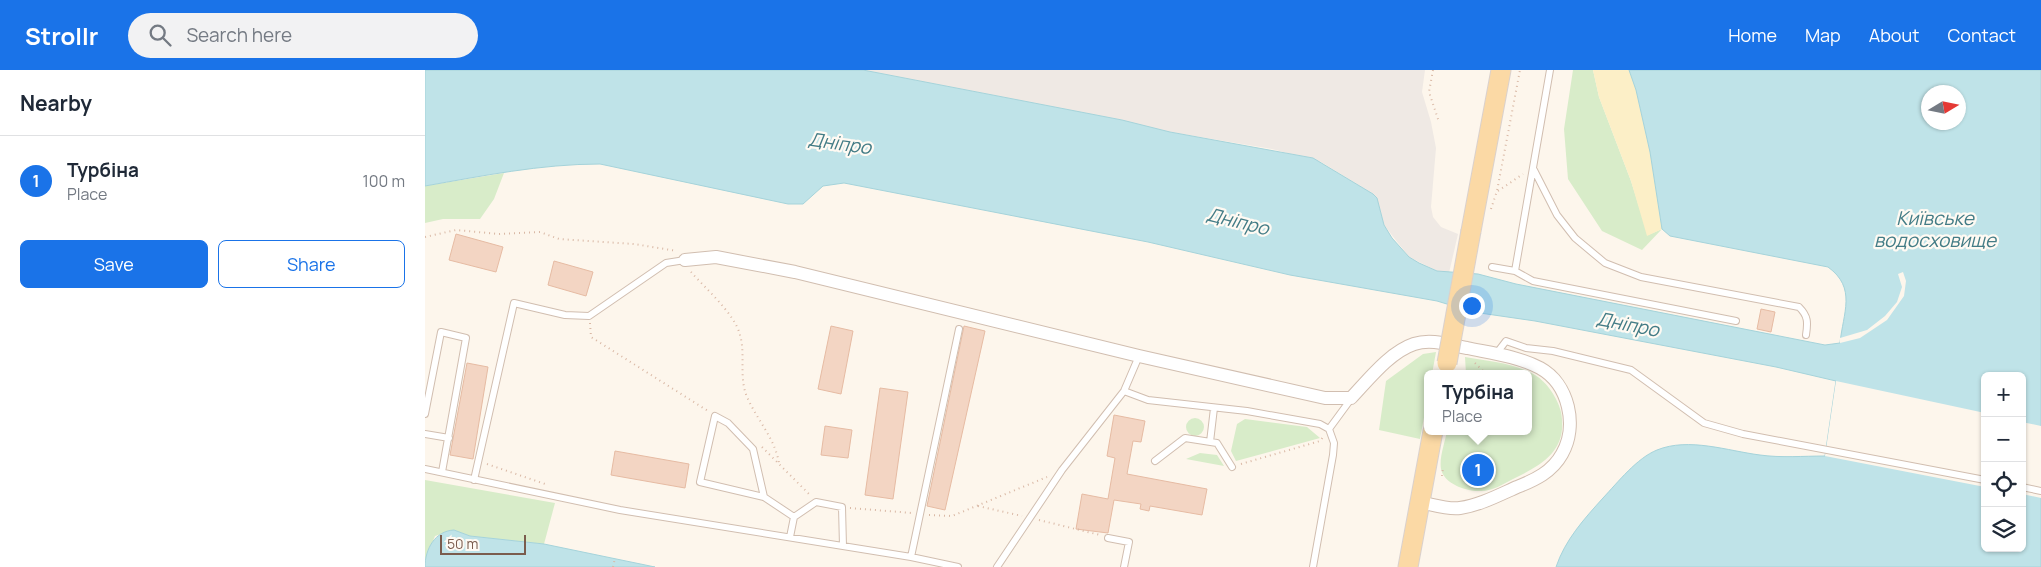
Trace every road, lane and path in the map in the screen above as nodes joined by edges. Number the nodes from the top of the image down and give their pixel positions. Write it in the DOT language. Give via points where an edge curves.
graph roads {
  1 [pos="1433,70"];
  2 [pos="1501,70"];
  3 [pos="1520,70"];
  4 [pos="1550,70"];
  5 [pos="1439,122"];
  6 [pos="1534,170"];
  7 [pos="1497,191"];
  8 [pos="1493,206"];
  9 [pos="425,237"];
  10 [pos="702,258"];
  11 [pos="685,260"];
  12 [pos="666,263"];
  13 [pos="1493,267"];
  14 [pos="1515,271"];
  15 [pos="589,316"];
  16 [pos="1736,321"];
  17 [pos="959,329"];
  18 [pos="1806,335"];
  19 [pos="1496,354"];
  20 [pos="1139,356"];
  21 [pos="1473,361"];
  22 [pos="1446,369"];
  23 [pos="1481,370"];
  24 [pos="1125,391"];
  25 [pos="1351,398"];
  26 [pos="1214,408"];
  27 [pos="425,414"];
  28 [pos="715,416"];
  29 [pos="1329,429"];
  30 [pos="425,434"];
  31 [pos="1432,435"];
  32 [pos="449,438"];
  33 [pos="1210,442"];
  34 [pos="758,443"];
  35 [pos="1155,461"];
  36 [pos="480,462"];
  37 [pos="779,463"];
  38 [pos="1232,467"];
  39 [pos="425,468"];
  40 [pos="1062,470"];
  41 [pos="442,472"];
  42 [pos="1981,479"];
  43 [pos="474,480"];
  44 [pos="2026,488"];
  45 [pos="2041,491"];
  46 [pos="550,495"];
  47 [pos="764,497"];
  48 [pos="815,502"];
  49 [pos="1419,502"];
  50 [pos="978,506"];
  51 [pos="843,507"];
  52 [pos="920,514"];
  53 [pos="794,517"];
  54 [pos="1031,518"];
  55 [pos="790,537"];
  56 [pos="1108,538"];
  57 [pos="843,546"];
  58 [pos="911,557"];
  59 [pos="615,558"];
  60 [pos="613,567"];
  61 [pos="958,567"];
  62 [pos="997,567"];
  63 [pos="1124,567"];
  64 [pos="1313,567"];
  65 [pos="1408,567"];
  1 -- 5 [label="path" via="1429,92"];
  2 -- 22 [label="main road, bridge"];
  3 -- 7 [label="path"];
  4 -- 6 [label="lane"];
  6 -- 7 [label="path" via="1516,177"];
  6 -- 14 [label="lane"];
  6 -- 18 [label="lane" via="1557,215 1575,238 1605,263 1641,277 1799,307 1806,314"];
  7 -- 8 [label="path"];
  9 -- 10 [label="path" via="455,230 499,234 540,232 559,239 634,244"];
  10 -- 11 [label="street"];
  10 -- 20 [label="street" via="716,257 795,272"];
  11 -- 12 [label="lane"];
  12 -- 15 [label="lane"];
  12 -- 37 [label="path" via="686,267 730,316 740,334 741,366 747,397 777,448"];
  13 -- 14 [label="lane"];
  14 -- 16 [label="lane" via="1533,281"];
  15 -- 28 [label="path" via="591,337"];
  15 -- 36 [label="lane" via="565,315 513,303"];
  17 -- 52 [label="lane"];
  19 -- 25 [label="street" via="1431,341 1414,344 1396,354"];
  19 -- 42 [label="lane" via="1506,341 1631,370 1704,423 1743,434"];
  19 -- 49 [label="street" via="1514,357 1541,369 1562,391 1571,421 1562,455 1539,478 1488,500 1459,508"];
  20 -- 24 [label="lane"];
  20 -- 25 [label="street" via="1325,398"];
  21 -- 23 [label="path"];
  24 -- 26 [label="lane" via="1148,400"];
  24 -- 40 [label="lane"];
  25 -- 29 [label="lane"];
  26 -- 29 [label="lane" via="1320,424"];
  26 -- 33 [label="lane"];
  27 -- 32 [label="lane" via="441,332 466,338"];
  28 -- 47 [label="lane" via="728,422 753,449"];
  28 -- 47 [label="lane" via="700,482"];
  29 -- 38 [label="path" via="1320,442"];
  29 -- 64 [label="lane" via="1334,443 1333,455"];
  30 -- 32 [label="lane"];
  31 -- 49 [label="main road"];
  32 -- 41 [label="lane"];
  33 -- 35 [label="lane" via="1185,438"];
  33 -- 38 [label="lane" via="1217,443"];
  34 -- 37 [label="path"];
  36 -- 43 [label="lane"];
  36 -- 46 [label="path" via="547,483"];
  37 -- 48 [label="path"];
  39 -- 41 [label="lane"];
  40 -- 50 [label="path"];
  40 -- 54 [label="lane"];
  41 -- 43 [label="lane"];
  43 -- 46 [label="lane"];
  44 -- 45 [label="lane"];
  46 -- 55 [label="lane" via="620,510"];
  47 -- 53 [label="lane"];
  48 -- 51 [label="lane"];
  48 -- 53 [label="lane"];
  49 -- 65 [label="main road"];
  50 -- 52 [label="path" via="945,517"];
  50 -- 54 [label="path"];
  51 -- 52 [label="path"];
  51 -- 57 [label="lane"];
  52 -- 58 [label="lane"];
  53 -- 55 [label="lane"];
  54 -- 56 [label="path"];
  54 -- 62 [label="lane"];
  55 -- 57 [label="lane"];
  56 -- 63 [label="lane" via="1129,542"];
  57 -- 58 [label="lane"];
  58 -- 61 [label="lane"];
  59 -- 60 [label="path"];
}
